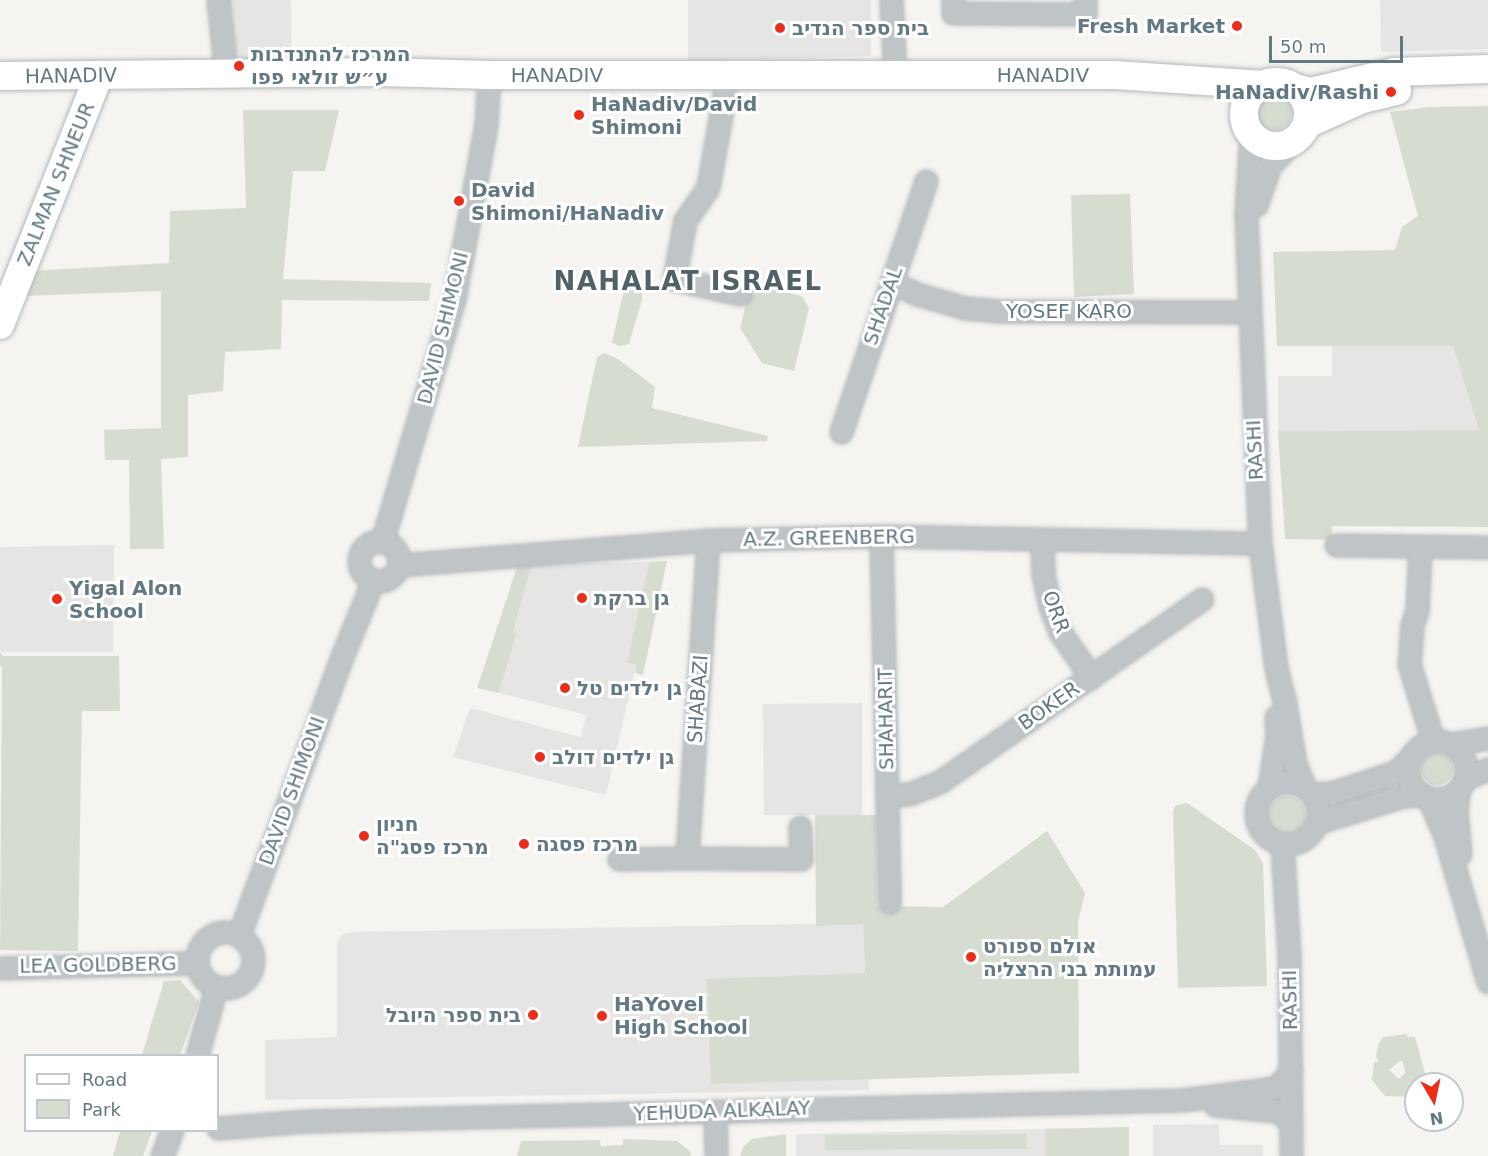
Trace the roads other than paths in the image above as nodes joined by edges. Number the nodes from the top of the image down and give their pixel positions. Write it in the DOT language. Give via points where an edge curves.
graph roads {
  1 [pos="218,0"];
  2 [pos="891,0"];
  3 [pos="1085,0"];
  4 [pos="953,7"];
  5 [pos="1488,69"];
  6 [pos="226,73"];
  7 [pos="728,74"];
  8 [pos="99,75"];
  9 [pos="489,75"];
  10 [pos="1115,75"];
  11 [pos="0,76"];
  12 [pos="895,76"];
  13 [pos="1264,85"];
  14 [pos="1488,87"];
  15 [pos="1295,88"];
  16 [pos="1247,125"];
  17 [pos="1301,133"];
  18 [pos="926,181"];
  19 [pos="1249,231"];
  20 [pos="891,282"];
  21 [pos="740,294"];
  22 [pos="1250,312"];
  23 [pos="0,325"];
  24 [pos="841,432"];
  25 [pos="881,536"];
  26 [pos="708,540"];
  27 [pos="1042,541"];
  28 [pos="382,542"];
  29 [pos="1260,543"];
  30 [pos="1336,545"];
  31 [pos="1420,546"];
  32 [pos="1488,547"];
  33 [pos="399,565"];
  34 [pos="373,581"];
  35 [pos="1202,599"];
  36 [pos="1276,668"];
  37 [pos="1091,676"];
  38 [pos="1488,738"];
  39 [pos="1442,743"];
  40 [pos="1412,756"];
  41 [pos="1488,769"];
  42 [pos="1461,784"];
  43 [pos="1269,788"];
  44 [pos="1308,791"];
  45 [pos="1426,796"];
  46 [pos="887,797"];
  47 [pos="1316,823"];
  48 [pos="800,826"];
  49 [pos="1282,844"];
  50 [pos="687,858"];
  51 [pos="618,859"];
  52 [pos="890,902"];
  53 [pos="1471,926"];
  54 [pos="239,935"];
  55 [pos="197,963"];
  56 [pos="0,968"];
  57 [pos="1488,982"];
  58 [pos="216,987"];
  59 [pos="198,1054"];
  60 [pos="1291,1070"];
  61 [pos="1182,1100"];
  62 [pos="715,1111"];
  63 [pos="219,1113"];
  64 [pos="1291,1122"];
  65 [pos="263,1123"];
  66 [pos="219,1128"];
  67 [pos="174,1132"];
  68 [pos="162,1156"];
  69 [pos="716,1156"];
  70 [pos="1291,1156"];
  1 -- 6 [label="street"];
  2 -- 12 [label="street"];
  3 -- 4 [label="street" via="1085,14"];
  5 -- 15 [label="street" via="1395,72 1316,91"];
  6 -- 8 [label="street, HANADIV"];
  6 -- 9 [label="street, HANADIV"];
  7 -- 9 [label="street, HANADIV"];
  7 -- 12 [label="street, HANADIV"];
  7 -- 21 [label="street" via="709,182 685,221 674,279"];
  8 -- 11 [label="street, HANADIV"];
  8 -- 23 [label="street, ZALMAN SHNEUR"];
  9 -- 28 [label="street, DAVID SHIMONI" via="486,124 454,299"];
  10 -- 12 [label="street, HANADIV"];
  10 -- 13 [label="street, HANADIV"];
  10 -- 16 [label="street, HANADIV" via="1155,88 1218,94 1235,103"];
  13 -- 15 [label="street" via="1277,82"];
  13 -- 16 [label="street" via="1250,96"];
  14 -- 17 [label="street" via="1414,88 1382,93 1341,108"];
  15 -- 17 [label="street" via="1308,108"];
  16 -- 17 [label="street" via="1266,145 1286,145"];
  16 -- 19 [label="street, RASHI"];
  17 -- 19 [label="street, RASHI" via="1270,165"];
  18 -- 20 [label="street, SHADAL"];
  19 -- 22 [label="street, RASHI"];
  20 -- 22 [label="street, YOSEF KARO" via="964,308 997,311"];
  20 -- 24 [label="street, SHADAL"];
  22 -- 29 [label="street, RASHI"];
  25 -- 26 [label="street, A.Z. GREENBERG"];
  25 -- 27 [label="street, A.Z. GREENBERG"];
  25 -- 46 [label="street, SHAHARIT"];
  26 -- 33 [label="street, A.Z. GREENBERG"];
  26 -- 50 [label="street, SHABAZI"];
  27 -- 29 [label="street, A.Z. GREENBERG"];
  27 -- 37 [label="street, ORR" via="1043,575 1050,606 1060,632"];
  28 -- 33 [label="street" via="395,549"];
  28 -- 34 [label="street" via="367,545 360,555 360,568"];
  29 -- 36 [label="street, RASHI"];
  30 -- 31 [label="street"];
  31 -- 32 [label="street"];
  31 -- 39 [label="street" via="1417,611 1409,664"];
  33 -- 34 [label="street" via="390,579"];
  34 -- 54 [label="street, DAVID SHIMONI"];
  35 -- 37 [label="street, BOKER"];
  36 -- 43 [label="street, RASHI" via="1277,736"];
  36 -- 44 [label="street, RASHI" via="1295,764"];
  37 -- 46 [label="street, BOKER" via="941,781 912,793"];
  38 -- 39 [label="street"];
  39 -- 40 [label="street" via="1420,747"];
  39 -- 42 [label="street" via="1457,749 1464,761"];
  40 -- 44 [label="street" via="1396,772 1331,793"];
  40 -- 45 [label="street" via="1410,779"];
  41 -- 42 [label="street"];
  42 -- 45 [label="street" via="1442,798"];
  42 -- 53 [label="street" via="1457,832"];
  43 -- 44 [label="street" via="1287,782"];
  43 -- 49 [label="street" via="1258,804 1258,823 1265,835"];
  44 -- 47 [label="street" via="1317,808"];
  45 -- 47 [label="street" via="1402,796"];
  45 -- 53 [label="street" via="1445,836"];
  46 -- 52 [label="street, SHAHARIT"];
  47 -- 49 [label="street" via="1301,841"];
  48 -- 50 [label="street" via="801,859"];
  49 -- 60 [label="street, RASHI"];
  50 -- 51 [label="street"];
  53 -- 57 [label="street"];
  54 -- 55 [label="street" via="212,934 199,947"];
  54 -- 58 [label="street" via="251,949 252,968 241,983"];
  55 -- 56 [label="street, LEA GOLDBERG"];
  55 -- 58 [label="street" via="206,981"];
  58 -- 59 [label="street"];
  60 -- 61 [label="street, YEHUDA ALKALAY" via="1278,1086 1268,1089"];
  60 -- 64 [label="street, RASHI"];
  61 -- 62 [label="street, YEHUDA ALKALAY"];
  61 -- 64 [label="street, YEHUDA ALKALAY" via="1265,1108 1277,1111"];
  62 -- 65 [label="street, YEHUDA ALKALAY"];
  62 -- 69 [label="street"];
  63 -- 65 [label="street, YEHUDA ALKALAY"];
  64 -- 70 [label="street, RASHI"];
  65 -- 66 [label="street, YEHUDA ALKALAY"];
  67 -- 68 [label="street"];
}
